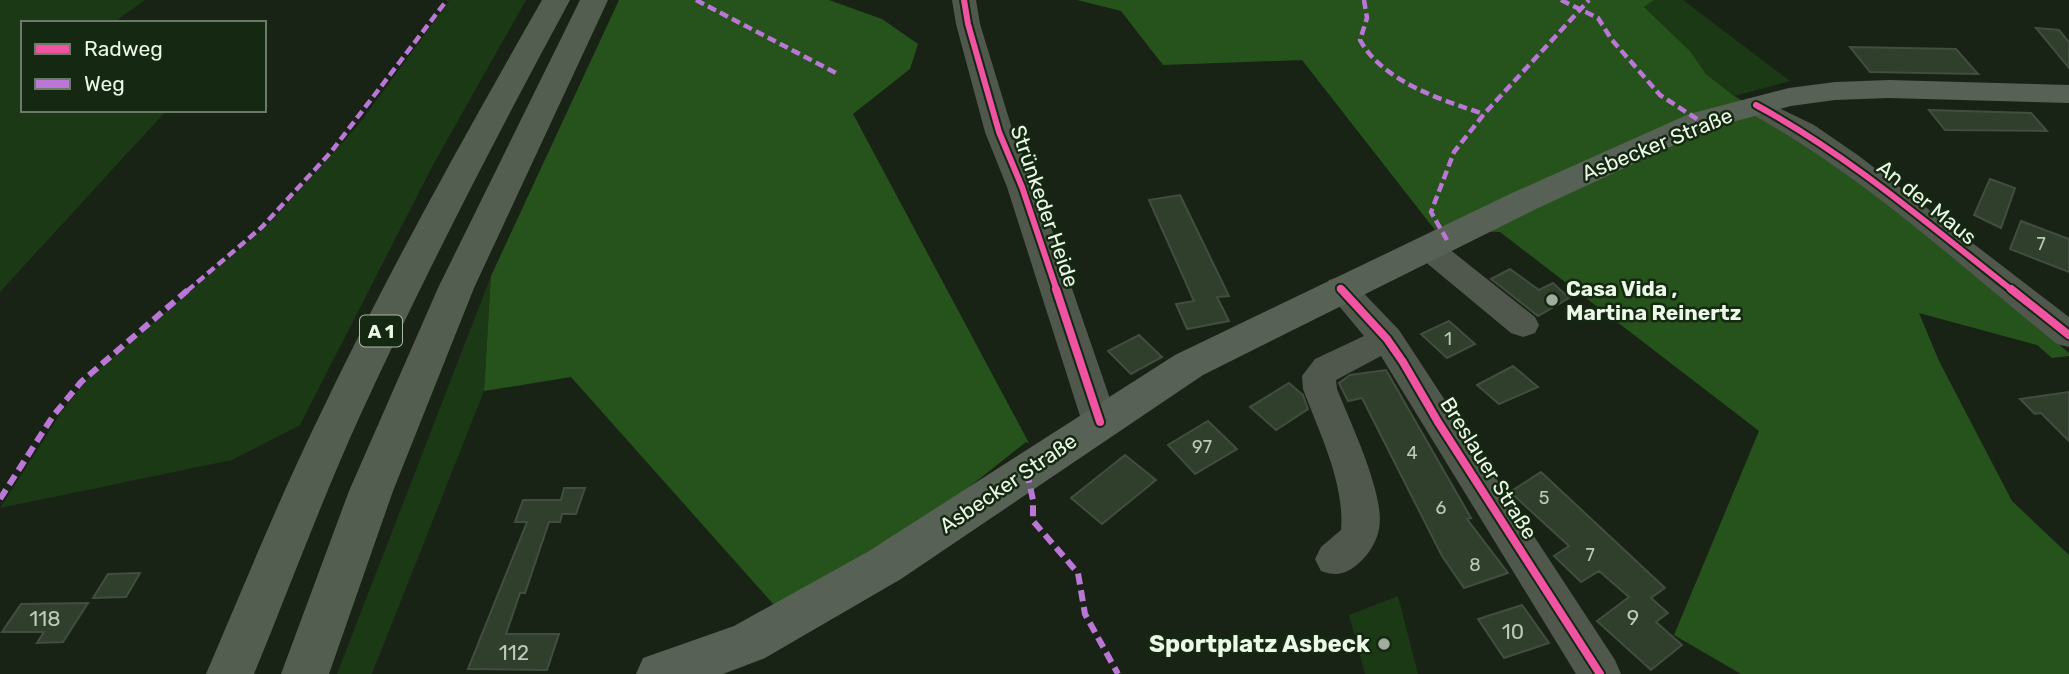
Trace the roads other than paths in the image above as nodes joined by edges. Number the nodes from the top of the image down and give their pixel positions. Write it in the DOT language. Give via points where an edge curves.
graph roads {
  1 [pos="556,0"];
  2 [pos="594,0"];
  3 [pos="964,0"];
  4 [pos="2069,94"];
  5 [pos="1802,95"];
  6 [pos="1756,105"];
  7 [pos="1428,248"];
  8 [pos="1340,288"];
  9 [pos="2069,300"];
  10 [pos="2036,308"];
  11 [pos="1523,325"];
  12 [pos="2069,335"];
  13 [pos="1387,339"];
  14 [pos="1100,422"];
  15 [pos="1335,559"];
  16 [pos="230,674"];
  17 [pos="305,674"];
  18 [pos="660,674"];
  19 [pos="1600,674"];
  1 -- 16 [label="highway, A 1" via="397,297 337,422"];
  2 -- 17 [label="highway, A 1" via="456,288 371,491"];
  3 -- 14 [label="street, Strünkeder Heide" via="999,132 1022,187"];
  4 -- 5 [label="main road, Asbecker Straße" via="1889,89"];
  5 -- 6 [label="main road, Asbecker Straße"];
  5 -- 10 [label="street, An der Maus" via="1817,114 1919,197"];
  6 -- 7 [label="main road, Asbecker Straße" via="1700,121"];
  6 -- 10 [label="street, An der Maus" via="1849,162"];
  7 -- 8 [label="main road, Asbecker Straße"];
  7 -- 11 [label="street"];
  8 -- 13 [label="street, Breslauer Straße"];
  8 -- 14 [label="main road, Asbecker Straße" via="1189,365"];
  9 -- 10 [label="street"];
  10 -- 12 [label="street, An der Maus"];
  13 -- 15 [label="street" via="1319,376 1362,518 1351,547"];
  13 -- 19 [label="street, Breslauer Straße"];
  14 -- 18 [label="main road, Asbecker Straße" via="885,565 748,643"];
}
